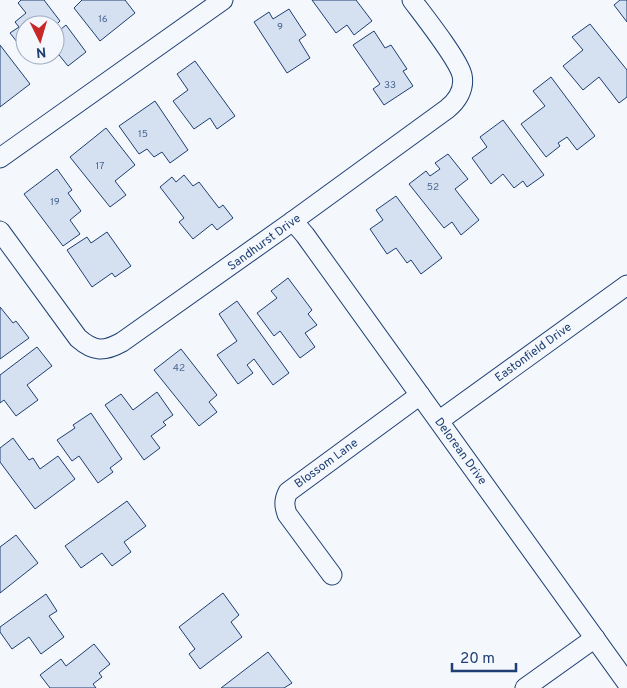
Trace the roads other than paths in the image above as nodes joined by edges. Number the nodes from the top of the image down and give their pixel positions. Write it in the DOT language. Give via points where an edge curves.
graph roads {
  1 [pos="222,0"];
  2 [pos="412,0"];
  3 [pos="0,158"];
  4 [pos="293,221"];
  5 [pos="0,231"];
  6 [pos="627,285"];
  7 [pos="420,395"];
  8 [pos="440,420"];
  9 [pos="332,575"];
  10 [pos="595,638"];
  11 [pos="627,683"];
  12 [pos="525,688"];
  1 -- 3 [label="street"];
  2 -- 4 [label="street, Sandhurst Drive" via="456,62 462,76 462,89 457,100"];
  4 -- 5 [label="street, Sandhurst Drive" via="122,342 99,349 87,346 78,338"];
  4 -- 7 [label="street, Delorean Drive"];
  6 -- 8 [label="street, Eastonfield Drive"];
  7 -- 8 [label="street, Delorean Drive"];
  7 -- 9 [label="street, Blossom Lane" via="288,492 284,506 287,514"];
  8 -- 10 [label="street, Delorean Drive"];
  10 -- 11 [label="street, Delorean Drive"];
  10 -- 12 [label="street"];
}
